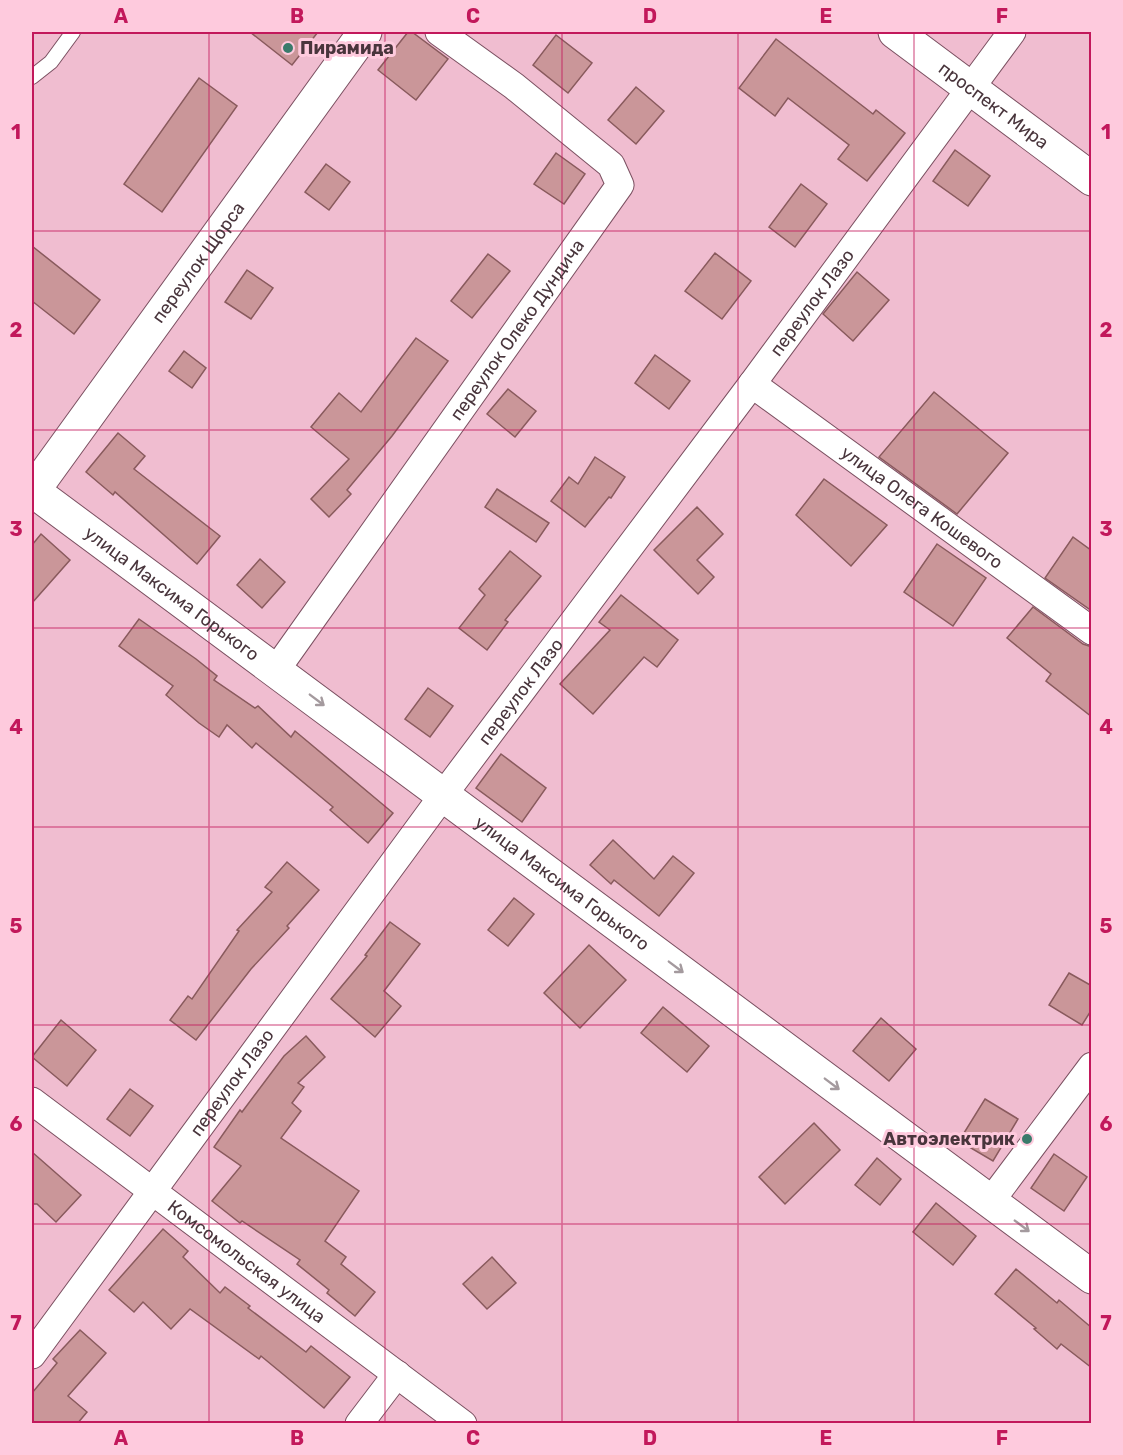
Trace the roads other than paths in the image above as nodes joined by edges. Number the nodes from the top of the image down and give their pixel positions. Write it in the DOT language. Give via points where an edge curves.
graph roads {
  1 [pos="72,32"];
  2 [pos="365,32"];
  3 [pos="439,32"];
  4 [pos="895,32"];
  5 [pos="1012,32"];
  6 [pos="32,77"];
  7 [pos="970,88"];
  8 [pos="1092,179"];
  9 [pos="752,384"];
  10 [pos="32,492"];
  11 [pos="1092,631"];
  12 [pos="276,670"];
  13 [pos="444,794"];
  14 [pos="1092,1066"];
  15 [pos="32,1101"];
  16 [pos="153,1191"];
  17 [pos="990,1202"];
  18 [pos="1092,1278"];
  19 [pos="32,1355"];
  20 [pos="397,1374"];
  21 [pos="359,1424"];
  22 [pos="463,1424"];
  1 -- 6 [label="lane" via="51,62"];
  2 -- 10 [label="main road, переулок Щорса"];
  3 -- 12 [label="street, переулок Олеко Дундича" via="514,86 611,165 620,185"];
  4 -- 7 [label="main road, проспект Мира"];
  5 -- 7 [label="street, переулок Лазо"];
  7 -- 8 [label="main road, проспект Мира"];
  7 -- 9 [label="street, переулок Лазо"];
  9 -- 11 [label="street, улица Олега Кошевого"];
  9 -- 13 [label="street, переулок Лазо"];
  10 -- 12 [label="main road, улица Максима Горького"];
  12 -- 13 [label="main road, улица Максима Горького, one-way"];
  13 -- 16 [label="street, переулок Лазо"];
  13 -- 17 [label="main road, улица Максима Горького, one-way"];
  14 -- 17 [label="street"];
  15 -- 16 [label="street, Комсомольская улица"];
  16 -- 19 [label="street, переулок Лазо"];
  16 -- 20 [label="street, Комсомольская улица"];
  17 -- 18 [label="main road, улица Максима Горького, one-way"];
  20 -- 21 [label="street"];
  20 -- 22 [label="street, Комсомольская улица"];
}
